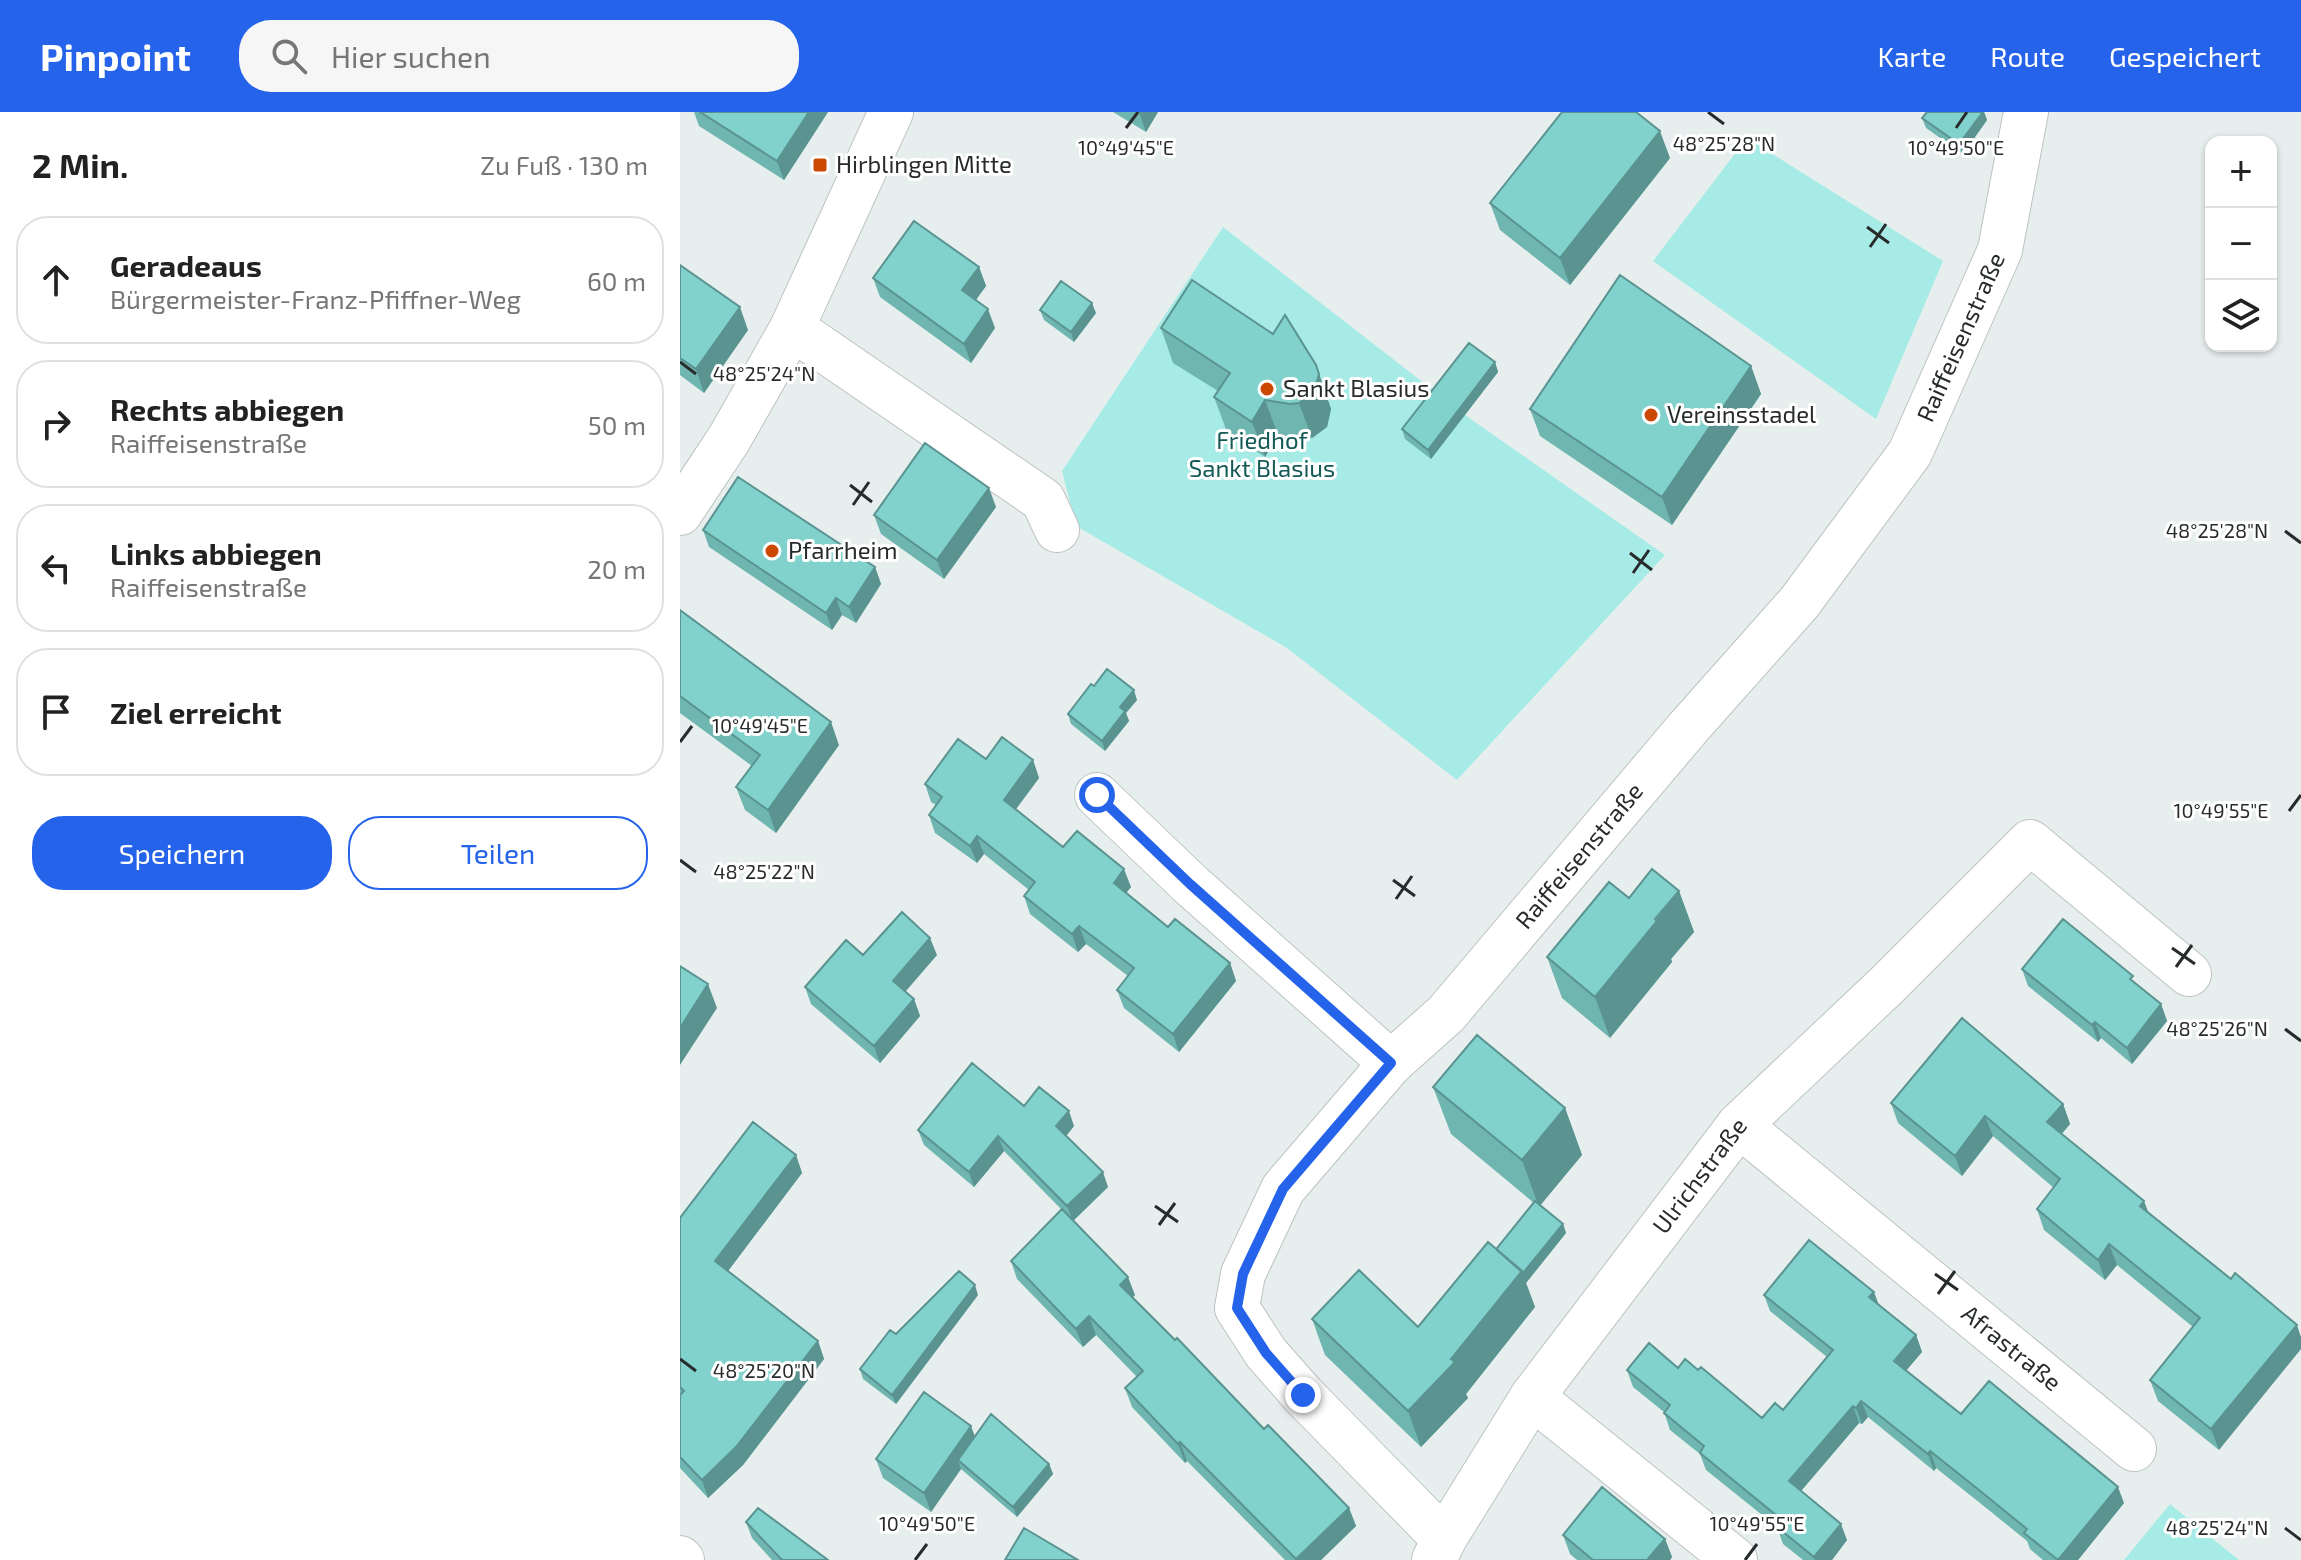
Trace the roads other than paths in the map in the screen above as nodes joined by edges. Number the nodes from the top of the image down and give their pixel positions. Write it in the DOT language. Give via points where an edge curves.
graph roads {
  1 [pos="891,112"];
  2 [pos="2026,112"];
  3 [pos="792,328"];
  4 [pos="680,513"];
  5 [pos="1057,530"];
  6 [pos="1097,795"];
  7 [pos="2189,974"];
  8 [pos="1391,1063"];
  9 [pos="1739,1125"];
  10 [pos="1532,1397"];
  11 [pos="2134,1449"];
  12 [pos="1439,1549"];
  13 [pos="1735,1560"];
  1 -- 3 [label="street"];
  2 -- 8 [label="street, Raiffeisenstraße" via="2000,250 1910,453 1799,603 1446,1014"];
  3 -- 4 [label="street"];
  3 -- 5 [label="street" via="1043,500"];
  6 -- 8 [label="street"];
  7 -- 9 [label="street, Ulrichstraße" via="2030,842"];
  8 -- 12 [label="street, Raiffeisenstraße" via="1283,1189 1243,1274 1237,1308 1266,1353"];
  9 -- 10 [label="street, Ulrichstraße"];
  9 -- 11 [label="street, Afrastraße"];
  10 -- 12 [label="street, Ulrichstraße"];
  10 -- 13 [label="street"];
}
